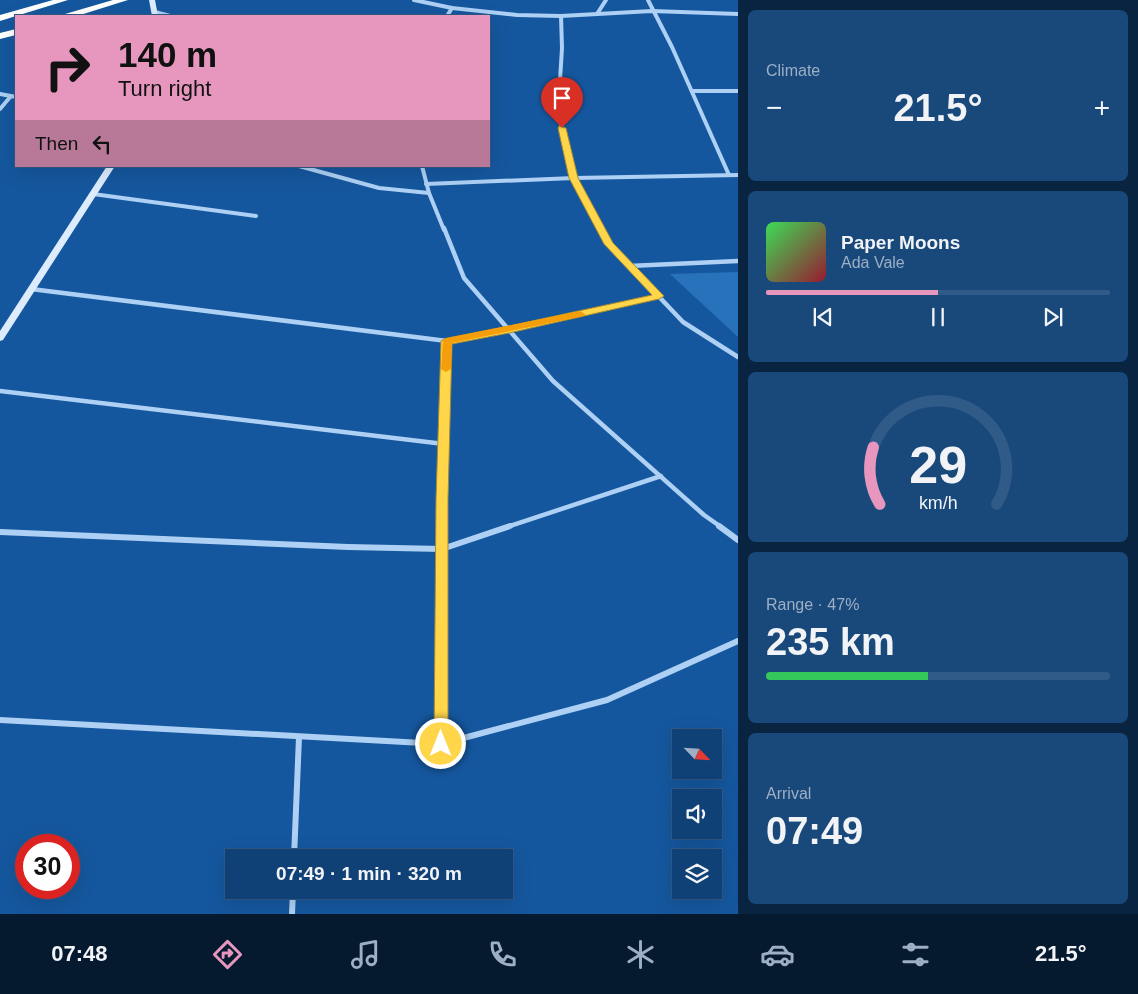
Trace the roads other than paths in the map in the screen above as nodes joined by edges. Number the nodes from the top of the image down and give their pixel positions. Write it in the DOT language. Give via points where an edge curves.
graph roads {
  1 [pos="62,0"];
  2 [pos="123,0"];
  3 [pos="152,0"];
  4 [pos="414,0"];
  5 [pos="606,0"];
  6 [pos="648,0"];
  7 [pos="452,8"];
  8 [pos="652,11"];
  9 [pos="155,14"];
  10 [pos="597,14"];
  11 [pos="738,14"];
  12 [pos="71,15"];
  13 [pos="448,15"];
  14 [pos="561,16"];
  15 [pos="0,18"];
  16 [pos="15,32"];
  17 [pos="0,36"];
  18 [pos="692,91"];
  19 [pos="738,91"];
  20 [pos="0,94"];
  21 [pos="14,96"];
  22 [pos="0,109"];
  23 [pos="110,167"];
  24 [pos="303,167"];
  25 [pos="422,167"];
  26 [pos="730,175"];
  27 [pos="738,175"];
  28 [pos="574,178"];
  29 [pos="426,184"];
  30 [pos="429,193"];
  31 [pos="93,194"];
  32 [pos="256,216"];
  33 [pos="738,261"];
  34 [pos="629,266"];
  35 [pos="31,289"];
  36 [pos="659,296"];
  37 [pos="509,330"];
  38 [pos="0,338"];
  39 [pos="447,341"];
  40 [pos="738,356"];
  41 [pos="0,390"];
  42 [pos="444,444"];
  43 [pos="661,476"];
  44 [pos="0,532"];
  45 [pos="738,540"];
  46 [pos="442,549"];
  47 [pos="738,641"];
  48 [pos="0,720"];
  49 [pos="299,736"];
  50 [pos="441,744"];
  51 [pos="294,849"];
  52 [pos="293,899"];
  53 [pos="292,914"];
  1 -- 15 [label="highway"];
  2 -- 12 [label="highway"];
  3 -- 9 [label="street"];
  4 -- 7 [label="street"];
  5 -- 10 [label="street"];
  6 -- 8 [label="street"];
  7 -- 13 [label="street"];
  7 -- 14 [label="street"];
  8 -- 10 [label="street"];
  8 -- 11 [label="street"];
  8 -- 18 [label="street"];
  10 -- 14 [label="street"];
  14 -- 28 [label="street" via="558,112"];
  16 -- 17 [label="highway"];
  18 -- 19 [label="street"];
  18 -- 26 [label="street"];
  20 -- 21 [label="street"];
  21 -- 22 [label="street"];
  23 -- 31 [label="street"];
  24 -- 30 [label="street" via="379,188"];
  25 -- 29 [label="street"];
  26 -- 27 [label="street"];
  26 -- 28 [label="street"];
  28 -- 29 [label="street"];
  28 -- 34 [label="street" via="609,244"];
  29 -- 30 [label="street"];
  30 -- 37 [label="street" via="464,278"];
  31 -- 32 [label="street"];
  31 -- 35 [label="street"];
  33 -- 34 [label="street"];
  34 -- 36 [label="street"];
  35 -- 38 [label="street"];
  35 -- 39 [label="street"];
  36 -- 37 [label="street"];
  36 -- 40 [label="street" via="683,322"];
  37 -- 39 [label="street"];
  37 -- 43 [label="street" via="554,381"];
  39 -- 42 [label="street"];
  41 -- 42 [label="street"];
  42 -- 46 [label="street"];
  43 -- 45 [label="street" via="704,515"];
  43 -- 46 [label="street"];
  44 -- 46 [label="street"];
  46 -- 50 [label="street"];
  47 -- 50 [label="street" via="607,700"];
  48 -- 49 [label="street"];
  49 -- 50 [label="street"];
  49 -- 51 [label="street"];
  52 -- 53 [label="street"];
}
